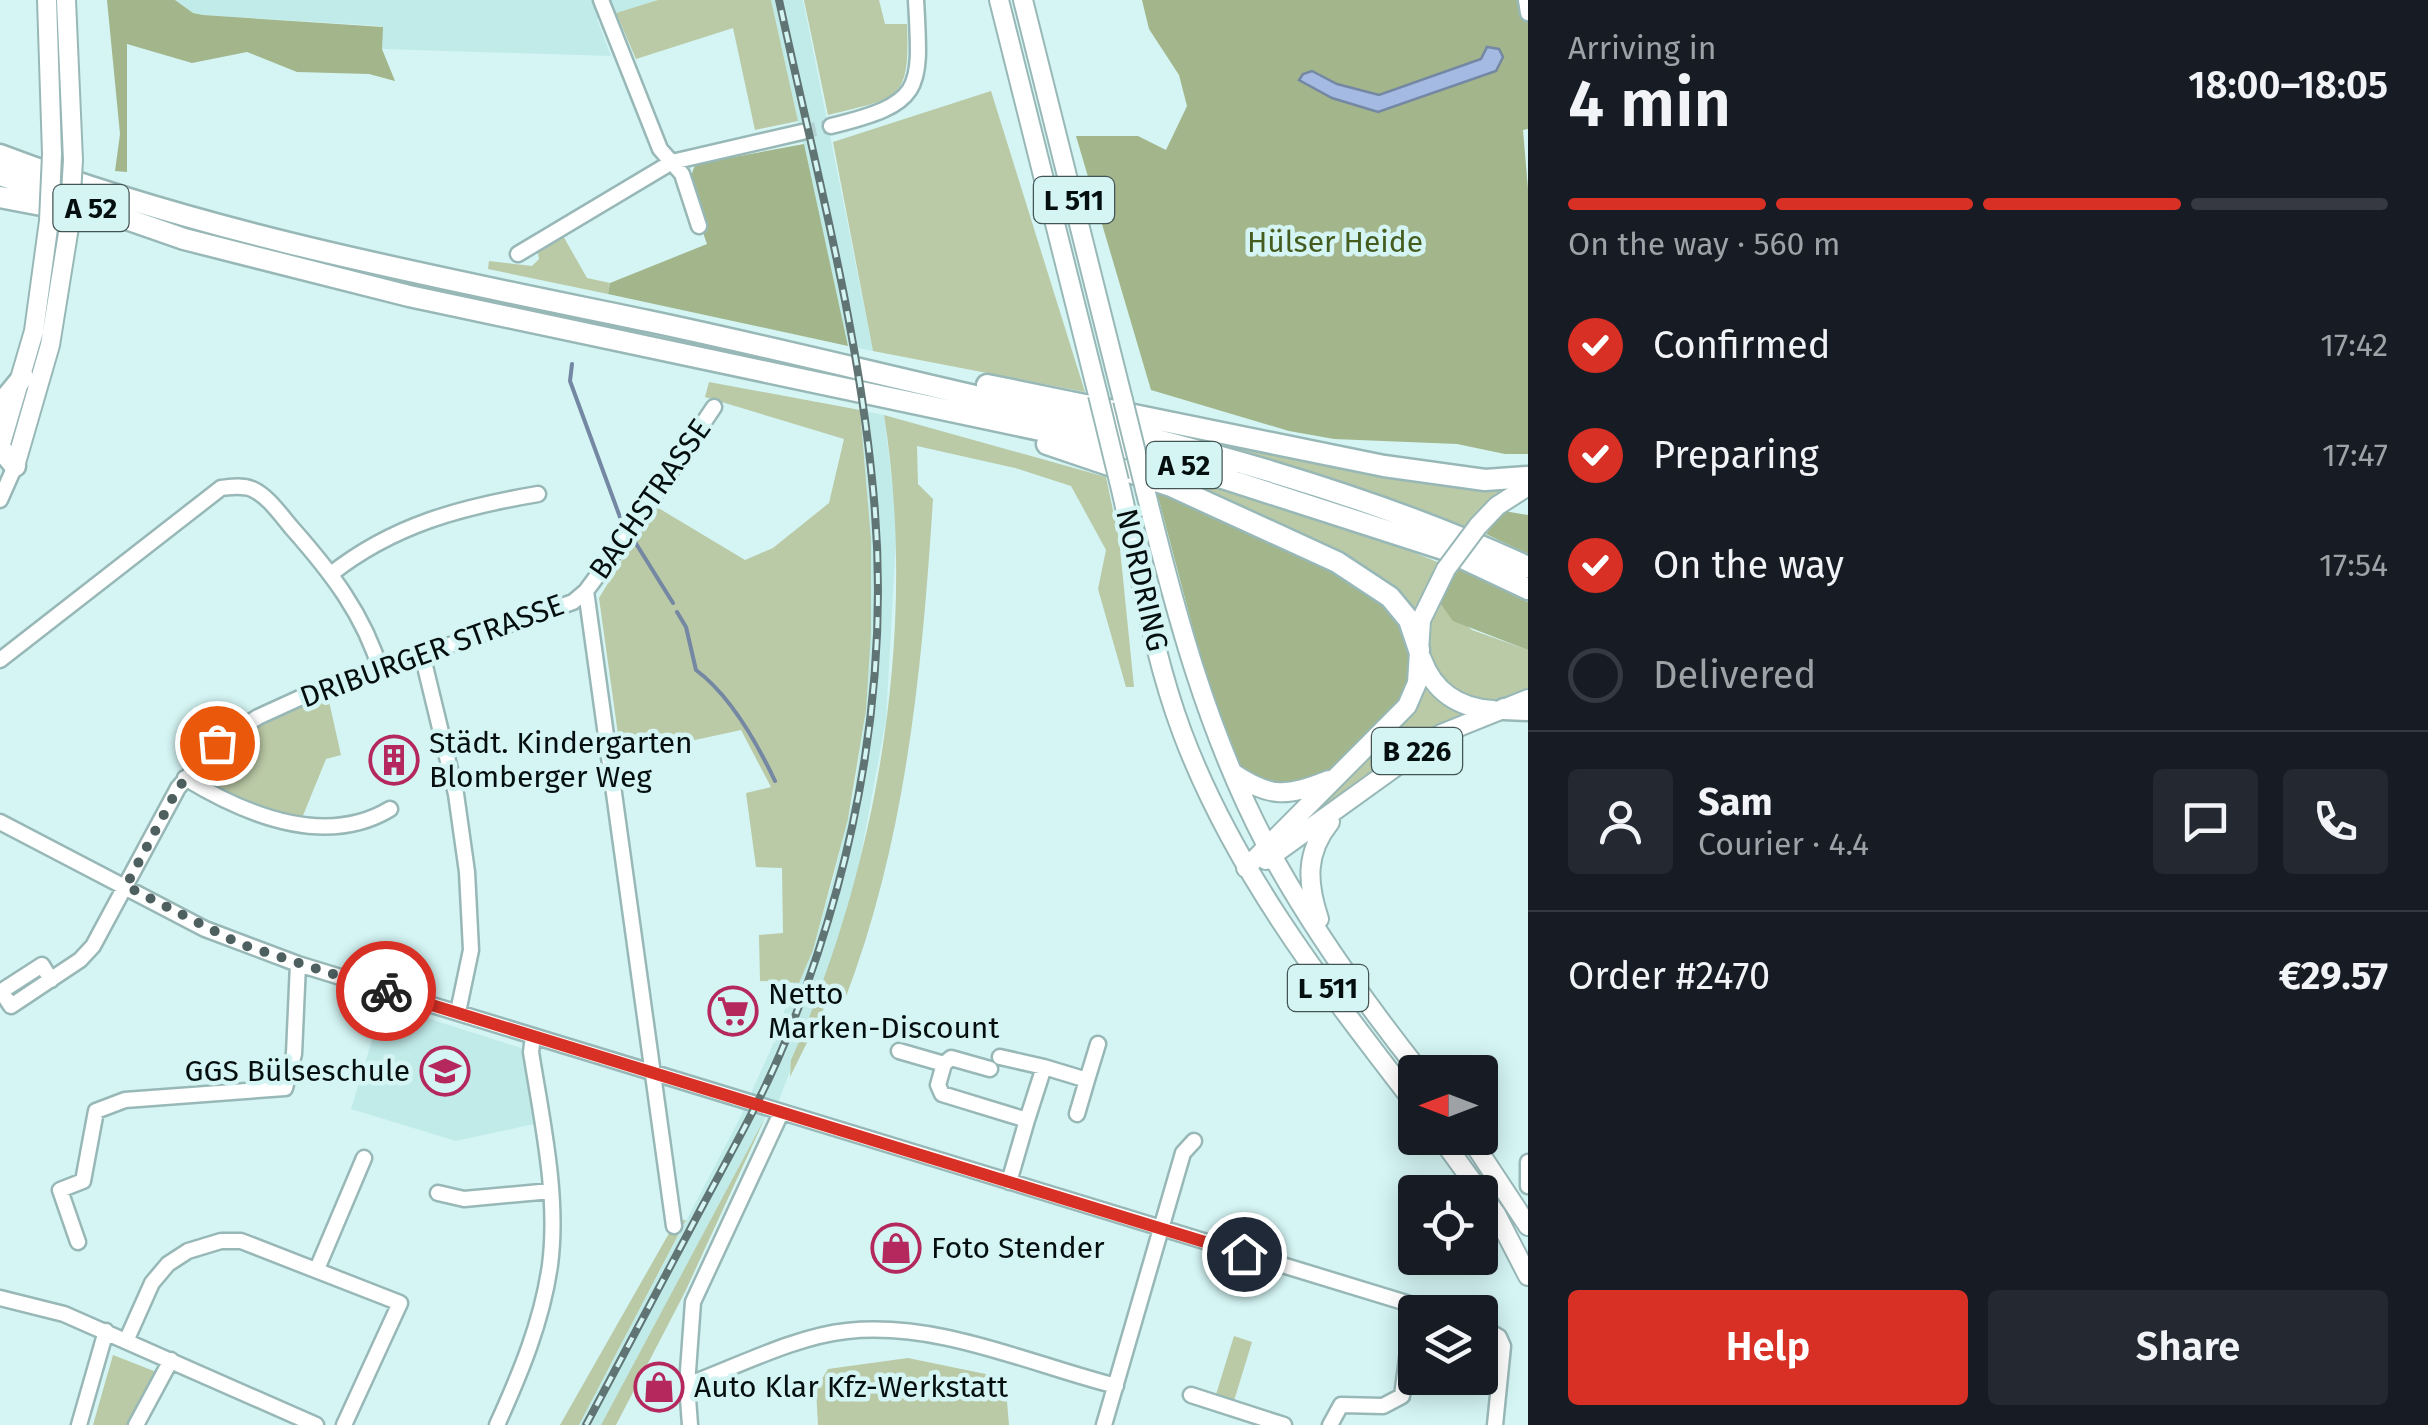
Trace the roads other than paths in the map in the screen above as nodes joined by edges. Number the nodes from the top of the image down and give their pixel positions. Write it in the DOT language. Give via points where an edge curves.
graph roads {
  1 [pos="46,0"];
  2 [pos="66,0"];
  3 [pos="601,0"];
  4 [pos="916,0"];
  5 [pos="999,0"];
  6 [pos="1022,0"];
  7 [pos="1526,0"];
  8 [pos="1528,13"];
  9 [pos="831,126"];
  10 [pos="802,132"];
  11 [pos="0,152"];
  12 [pos="672,162"];
  13 [pos="0,175"];
  14 [pos="0,198"];
  15 [pos="699,226"];
  16 [pos="184,239"];
  17 [pos="518,254"];
  18 [pos="851,368"];
  19 [pos="23,376"];
  20 [pos="828,382"];
  21 [pos="0,405"];
  22 [pos="714,407"];
  23 [pos="0,448"];
  24 [pos="7,465"];
  25 [pos="1528,478"];
  26 [pos="1528,486"];
  27 [pos="538,494"];
  28 [pos="0,500"];
  29 [pos="1528,567"];
  30 [pos="332,574"];
  31 [pos="1528,588"];
  32 [pos="586,592"];
  33 [pos="1419,650"];
  34 [pos="423,658"];
  35 [pos="0,660"];
  36 [pos="381,672"];
  37 [pos="1528,699"];
  38 [pos="1504,710"];
  39 [pos="1528,710"];
  40 [pos="1232,772"];
  41 [pos="1339,776"];
  42 [pos="185,778"];
  43 [pos="390,809"];
  44 [pos="1340,810"];
  45 [pos="0,822"];
  46 [pos="1270,852"];
  47 [pos="1246,868"];
  48 [pos="126,886"];
  49 [pos="1330,950"];
  50 [pos="298,964"];
  51 [pos="1,992"];
  52 [pos="458,1012"];
  53 [pos="533,1036"];
  54 [pos="1098,1044"];
  55 [pos="899,1052"];
  56 [pos="1407,1055"];
  57 [pos="944,1064"];
  58 [pos="1044,1068"];
  59 [pos="654,1072"];
  60 [pos="1086,1080"];
  61 [pos="1398,1082"];
  62 [pos="781,1113"];
  63 [pos="1076,1114"];
  64 [pos="1028,1120"];
  65 [pos="1194,1141"];
  66 [pos="1453,1155"];
  67 [pos="1481,1155"];
  68 [pos="364,1158"];
  69 [pos="1528,1162"];
  70 [pos="1009,1182"];
  71 [pos="1528,1186"];
  72 [pos="551,1191"];
  73 [pos="438,1193"];
  74 [pos="674,1226"];
  75 [pos="1528,1226"];
  76 [pos="1162,1229"];
  77 [pos="78,1242"];
  78 [pos="317,1269"];
  79 [pos="1528,1276"];
  80 [pos="0,1298"];
  81 [pos="1398,1301"];
  82 [pos="106,1332"];
  83 [pos="1498,1336"];
  84 [pos="127,1340"];
  85 [pos="171,1360"];
  86 [pos="688,1385"];
  87 [pos="1116,1386"];
  88 [pos="1192,1395"];
  89 [pos="1402,1395"];
  90 [pos="78,1425"];
  91 [pos="136,1425"];
  92 [pos="316,1425"];
  93 [pos="344,1425"];
  94 [pos="497,1425"];
  95 [pos="690,1425"];
  96 [pos="1104,1425"];
  97 [pos="1284,1425"];
  98 [pos="1330,1425"];
  99 [pos="1495,1425"];
  1 -- 19 [label="main road, bridge" via="49,221"];
  2 -- 24 [label="main road, bridge" via="73,160 68,227 50,345"];
  3 -- 12 [label="street" via="660,149"];
  4 -- 9 [label="street" via="920,59 914,85 889,110"];
  5 -- 47 [label="main road, NORDRING / L 511, bridge" via="1180,727"];
  6 -- 40 [label="main road, NORDRING / L 511, bridge" via="1187,651"];
  7 -- 8 [label="street"];
  10 -- 12 [label="street"];
  11 -- 18 [label="highway, A 52" via="34,168 276,239"];
  12 -- 15 [label="street"];
  12 -- 17 [label="street"];
  13 -- 16 [label="highway, A 52"];
  14 -- 16 [label="highway"];
  16 -- 20 [label="highway, A 52" via="409,296"];
  18 -- 25 [label="highway" via="955,379 1384,466 1484,480"];
  18 -- 29 [label="highway, A 52" via="1246,464 1457,535"];
  19 -- 21 [label="highway"];
  19 -- 23 [label="main road"];
  20 -- 31 [label="highway, A 52" via="1156,456 1443,549"];
  20 -- 33 [label="highway" via="1079,452 1246,517 1390,597 1410,620"];
  22 -- 32 [label="street, BACHSTRASSE"];
  23 -- 24 [label="highway"];
  24 -- 28 [label="street"];
  26 -- 33 [label="main road, B 226, bridge" via="1497,506 1446,569 1421,620"];
  27 -- 30 [label="street" via="415,523"];
  30 -- 35 [label="street" via="255,490 221,488"];
  30 -- 36 [label="street" via="358,614"];
  32 -- 34 [label="street, DRIBURGER STRASSE" via="555,610"];
  32 -- 59 [label="street"];
  33 -- 38 [label="main road" via="1429,677 1449,697 1468,707"];
  33 -- 41 [label="main road, B 226" via="1407,706"];
  34 -- 36 [label="street, DRIBURGER STRASSE"];
  34 -- 52 [label="street" via="452,775 466,872 471,950"];
  36 -- 42 [label="street, DRIBURGER STRASSE" via="258,718 217,743"];
  37 -- 38 [label="main road, B 226"];
  38 -- 39 [label="highway"];
  38 -- 44 [label="main road, B 226" via="1440,734"];
  40 -- 41 [label="main road" via="1277,794"];
  40 -- 46 [label="main road, NORDRING / L 511"];
  41 -- 46 [label="main road, B 226"];
  42 -- 43 [label="street" via="238,808 287,822 366,823"];
  42 -- 48 [label="street, DRIBURGER STRASSE"];
  44 -- 46 [label="main road, B 226"];
  44 -- 49 [label="main road" via="1317,840 1309,869"];
  45 -- 48 [label="street"];
  46 -- 47 [label="main road, B 226"];
  46 -- 49 [label="main road, NORDRING / L 511"];
  47 -- 61 [label="main road, NORDRING / L 511"];
  48 -- 50 [label="street" via="205,929"];
  48 -- 51 [label="street, DRIBURGER STRASSE" via="80,960 11,1006"];
  49 -- 56 [label="main road, NORDRING / L 511"];
  50 -- 52 [label="street"];
  50 -- 77 [label="street" via="294,1054 285,1088 125,1100 96,1111 83,1181 60,1190"];
  52 -- 53 [label="street"];
  53 -- 59 [label="street"];
  53 -- 72 [label="street"];
  54 -- 60 [label="street"];
  55 -- 57 [label="street"];
  57 -- 58 [label="street" via="951,1058"];
  57 -- 64 [label="street" via="942,1094"];
  58 -- 60 [label="street"];
  58 -- 64 [label="street"];
  59 -- 62 [label="street"];
  59 -- 74 [label="street"];
  60 -- 63 [label="street"];
  62 -- 70 [label="street"];
  62 -- 86 [label="street" via="693,1302"];
  64 -- 70 [label="street"];
  65 -- 76 [label="street" via="1183,1153"];
  66 -- 79 [label="main road" via="1496,1214"];
  67 -- 75 [label="main road"];
  68 -- 78 [label="street"];
  69 -- 71 [label="street"];
  70 -- 76 [label="street"];
  72 -- 73 [label="street" via="464,1199"];
  72 -- 94 [label="street" via="550,1264 537,1325"];
  76 -- 81 [label="street"];
  76 -- 87 [label="street"];
  78 -- 84 [label="street" via="241,1241 188,1251 152,1282"];
  78 -- 93 [label="street" via="400,1303"];
  80 -- 82 [label="street"];
  82 -- 84 [label="street"];
  82 -- 90 [label="street"];
  83 -- 99 [label="street" via="1503,1358"];
  84 -- 85 [label="street"];
  85 -- 91 [label="street"];
  85 -- 92 [label="street"];
  86 -- 87 [label="street" via="844,1331 896,1330 961,1341"];
  86 -- 95 [label="street"];
  87 -- 96 [label="street"];
  88 -- 97 [label="street"];
  89 -- 98 [label="street" via="1383,1406 1341,1405"];
}
